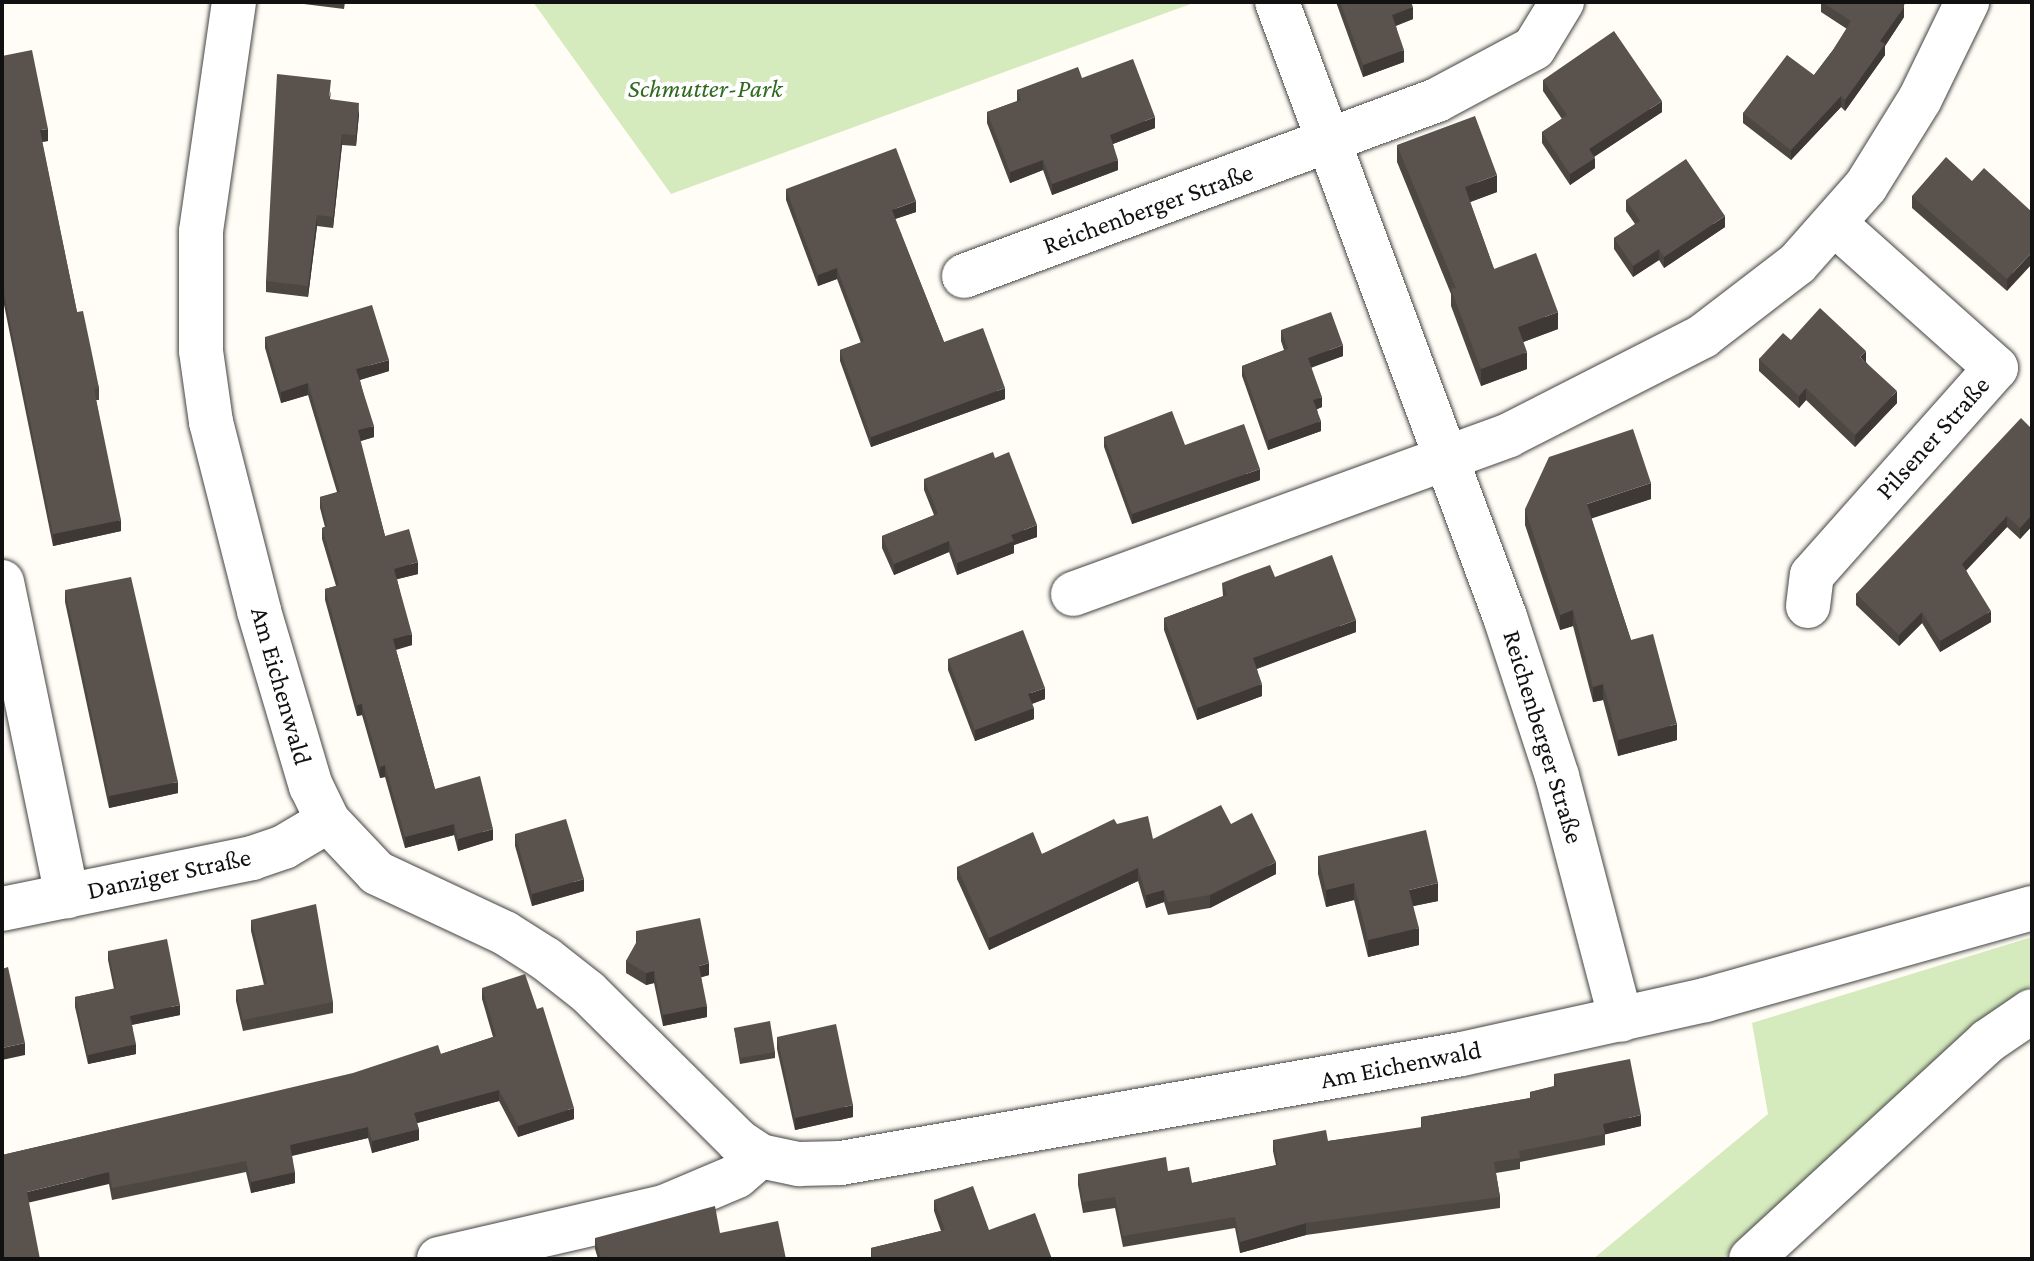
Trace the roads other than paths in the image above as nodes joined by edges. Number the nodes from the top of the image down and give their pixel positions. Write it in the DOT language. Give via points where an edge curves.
graph roads {
  1 [pos="1277,2"];
  2 [pos="1562,2"];
  3 [pos="1967,2"];
  4 [pos="225,3"];
  5 [pos="1331,142"];
  6 [pos="1835,224"];
  7 [pos="964,276"];
  8 [pos="1449,459"];
  9 [pos="2,582"];
  10 [pos="1073,594"];
  11 [pos="1808,606"];
  12 [pos="328,821"];
  13 [pos="67,896"];
  14 [pos="2032,908"];
  15 [pos="2,909"];
  16 [pos="2032,1011"];
  17 [pos="1621,1020"];
  18 [pos="760,1156"];
  19 [pos="439,1259"];
  20 [pos="1751,1259"];
  1 -- 5 [label="street, Reichenberger Straße"];
  2 -- 5 [label="street, Reichenberger Straße" via="1534,48 1437,100"];
  3 -- 6 [label="street" via="1893,148"];
  4 -- 12 [label="street, Am Eichenwald" via="201,232 201,351 211,422 259,611 300,754"];
  5 -- 7 [label="street, Reichenberger Straße"];
  5 -- 8 [label="street, Reichenberger Straße"];
  6 -- 8 [label="street" via="1797,264 1703,336 1575,405"];
  6 -- 11 [label="street, Pilsener Straße" via="1996,368 1812,575"];
  8 -- 10 [label="street"];
  8 -- 17 [label="street, Reichenberger Straße" via="1557,776"];
  9 -- 13 [label="street"];
  12 -- 13 [label="street, Danziger Straße" via="284,847 252,858"];
  12 -- 18 [label="street, Am Eichenwald" via="377,873 505,933 556,967"];
  13 -- 15 [label="street, Danziger Straße"];
  14 -- 17 [label="street, Am Eichenwald" via="1794,978"];
  16 -- 20 [label="street" via="1988,1041"];
  17 -- 18 [label="street, Am Eichenwald" via="1138,1115 841,1163 799,1164"];
  18 -- 19 [label="street" via="737,1176 664,1207"];
}
